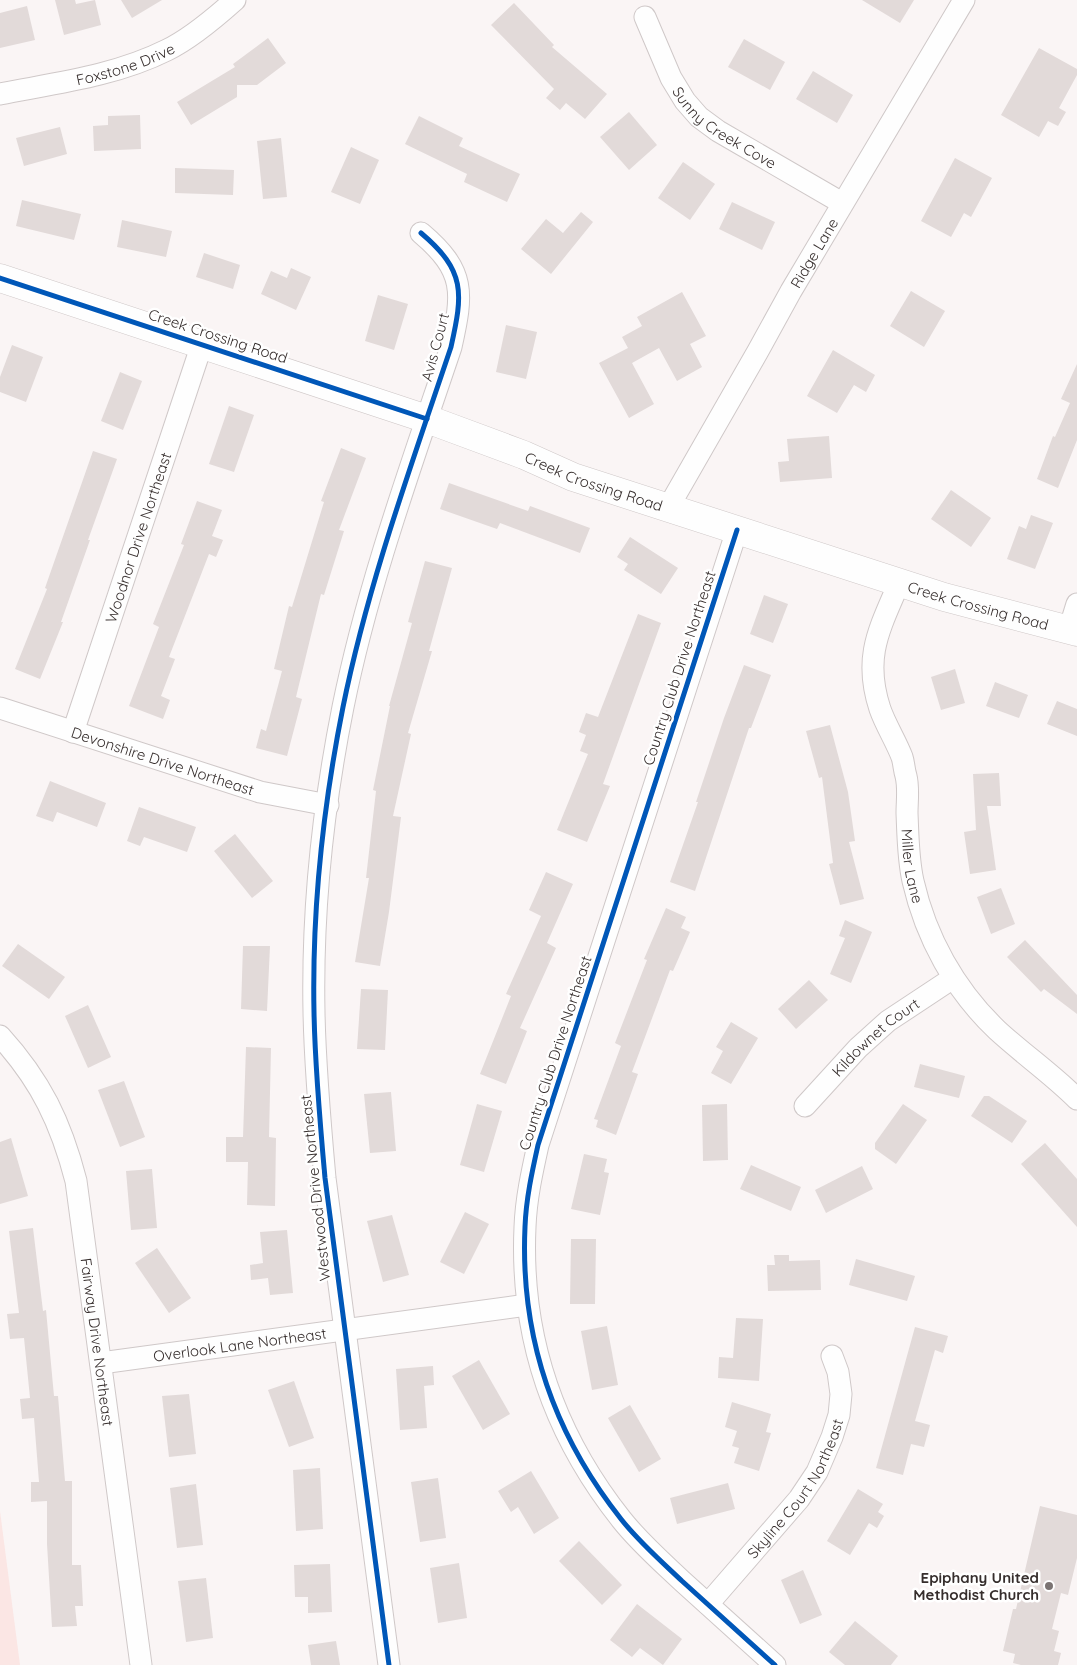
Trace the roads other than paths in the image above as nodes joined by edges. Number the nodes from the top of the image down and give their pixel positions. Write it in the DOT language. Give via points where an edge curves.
graph roads {
  1 [pos="235,0"];
  2 [pos="964,0"];
  3 [pos="645,17"];
  4 [pos="0,94"];
  5 [pos="842,203"];
  6 [pos="421,233"];
  7 [pos="0,278"];
  8 [pos="202,344"];
  9 [pos="427,420"];
  10 [pos="668,508"];
  11 [pos="737,530"];
  12 [pos="899,583"];
  13 [pos="1077,604"];
  14 [pos="1073,631"];
  15 [pos="0,708"];
  16 [pos="73,732"];
  17 [pos="328,804"];
  18 [pos="953,978"];
  19 [pos="0,1036"];
  20 [pos="1077,1099"];
  21 [pos="805,1106"];
  22 [pos="527,1306"];
  23 [pos="344,1331"];
  24 [pos="832,1356"];
  25 [pos="101,1363"];
  26 [pos="708,1604"];
  27 [pos="141,1665"];
  28 [pos="389,1665"];
  29 [pos="775,1665"];
  1 -- 4 [label="street, Foxstone Drive" via="169,50 136,64 112,72"];
  2 -- 5 [label="street, Ridge Lane"];
  3 -- 5 [label="street, Sunny Creek Cove" via="671,78 699,116 718,131"];
  5 -- 10 [label="street, Ridge Lane"];
  6 -- 9 [label="street, Avis Court" via="439,248 451,265 460,299 451,347"];
  7 -- 8 [label="street, Creek Crossing Road"];
  8 -- 9 [label="street, Creek Crossing Road"];
  8 -- 16 [label="street, Woodnor Drive Northeast"];
  9 -- 10 [label="street, Creek Crossing Road" via="524,455 573,477"];
  9 -- 17 [label="street, Westwood Drive Northeast" via="359,638 343,707"];
  10 -- 11 [label="street, Creek Crossing Road"];
  11 -- 12 [label="street, Creek Crossing Road"];
  11 -- 22 [label="street, Country Club Drive Northeast" via="538,1145 529,1184 525,1226"];
  12 -- 14 [label="street, Creek Crossing Road"];
  12 -- 18 [label="street, Miller Lane" via="876,636 873,678 880,708 902,757 907,781 908,846 916,890 937,950"];
  13 -- 14 [label="street"];
  15 -- 16 [label="street, Devonshire Drive Northeast"];
  16 -- 17 [label="street, Devonshire Drive Northeast" via="260,792"];
  17 -- 23 [label="street, Westwood Drive Northeast" via="316,927 314,1011 317,1098"];
  18 -- 20 [label="street, Miller Lane" via="997,1030"];
  18 -- 21 [label="street, Kildownet Court" via="888,1021 858,1048"];
  19 -- 25 [label="street, Fairway Drive Northeast" via="37,1083 67,1148 76,1181"];
  22 -- 23 [label="street, Overlook Lane Northeast"];
  22 -- 26 [label="street, Country Club Drive Northeast" via="541,1370 554,1408 593,1481 650,1551"];
  23 -- 25 [label="street, Overlook Lane Northeast"];
  23 -- 28 [label="street, Westwood Drive Northeast"];
  24 -- 26 [label="street, Skyline Court Northeast" via="841,1394 839,1415 817,1472 799,1500"];
  25 -- 27 [label="street, Fairway Drive Northeast"];
  26 -- 29 [label="street, Country Club Drive Northeast"];
}
